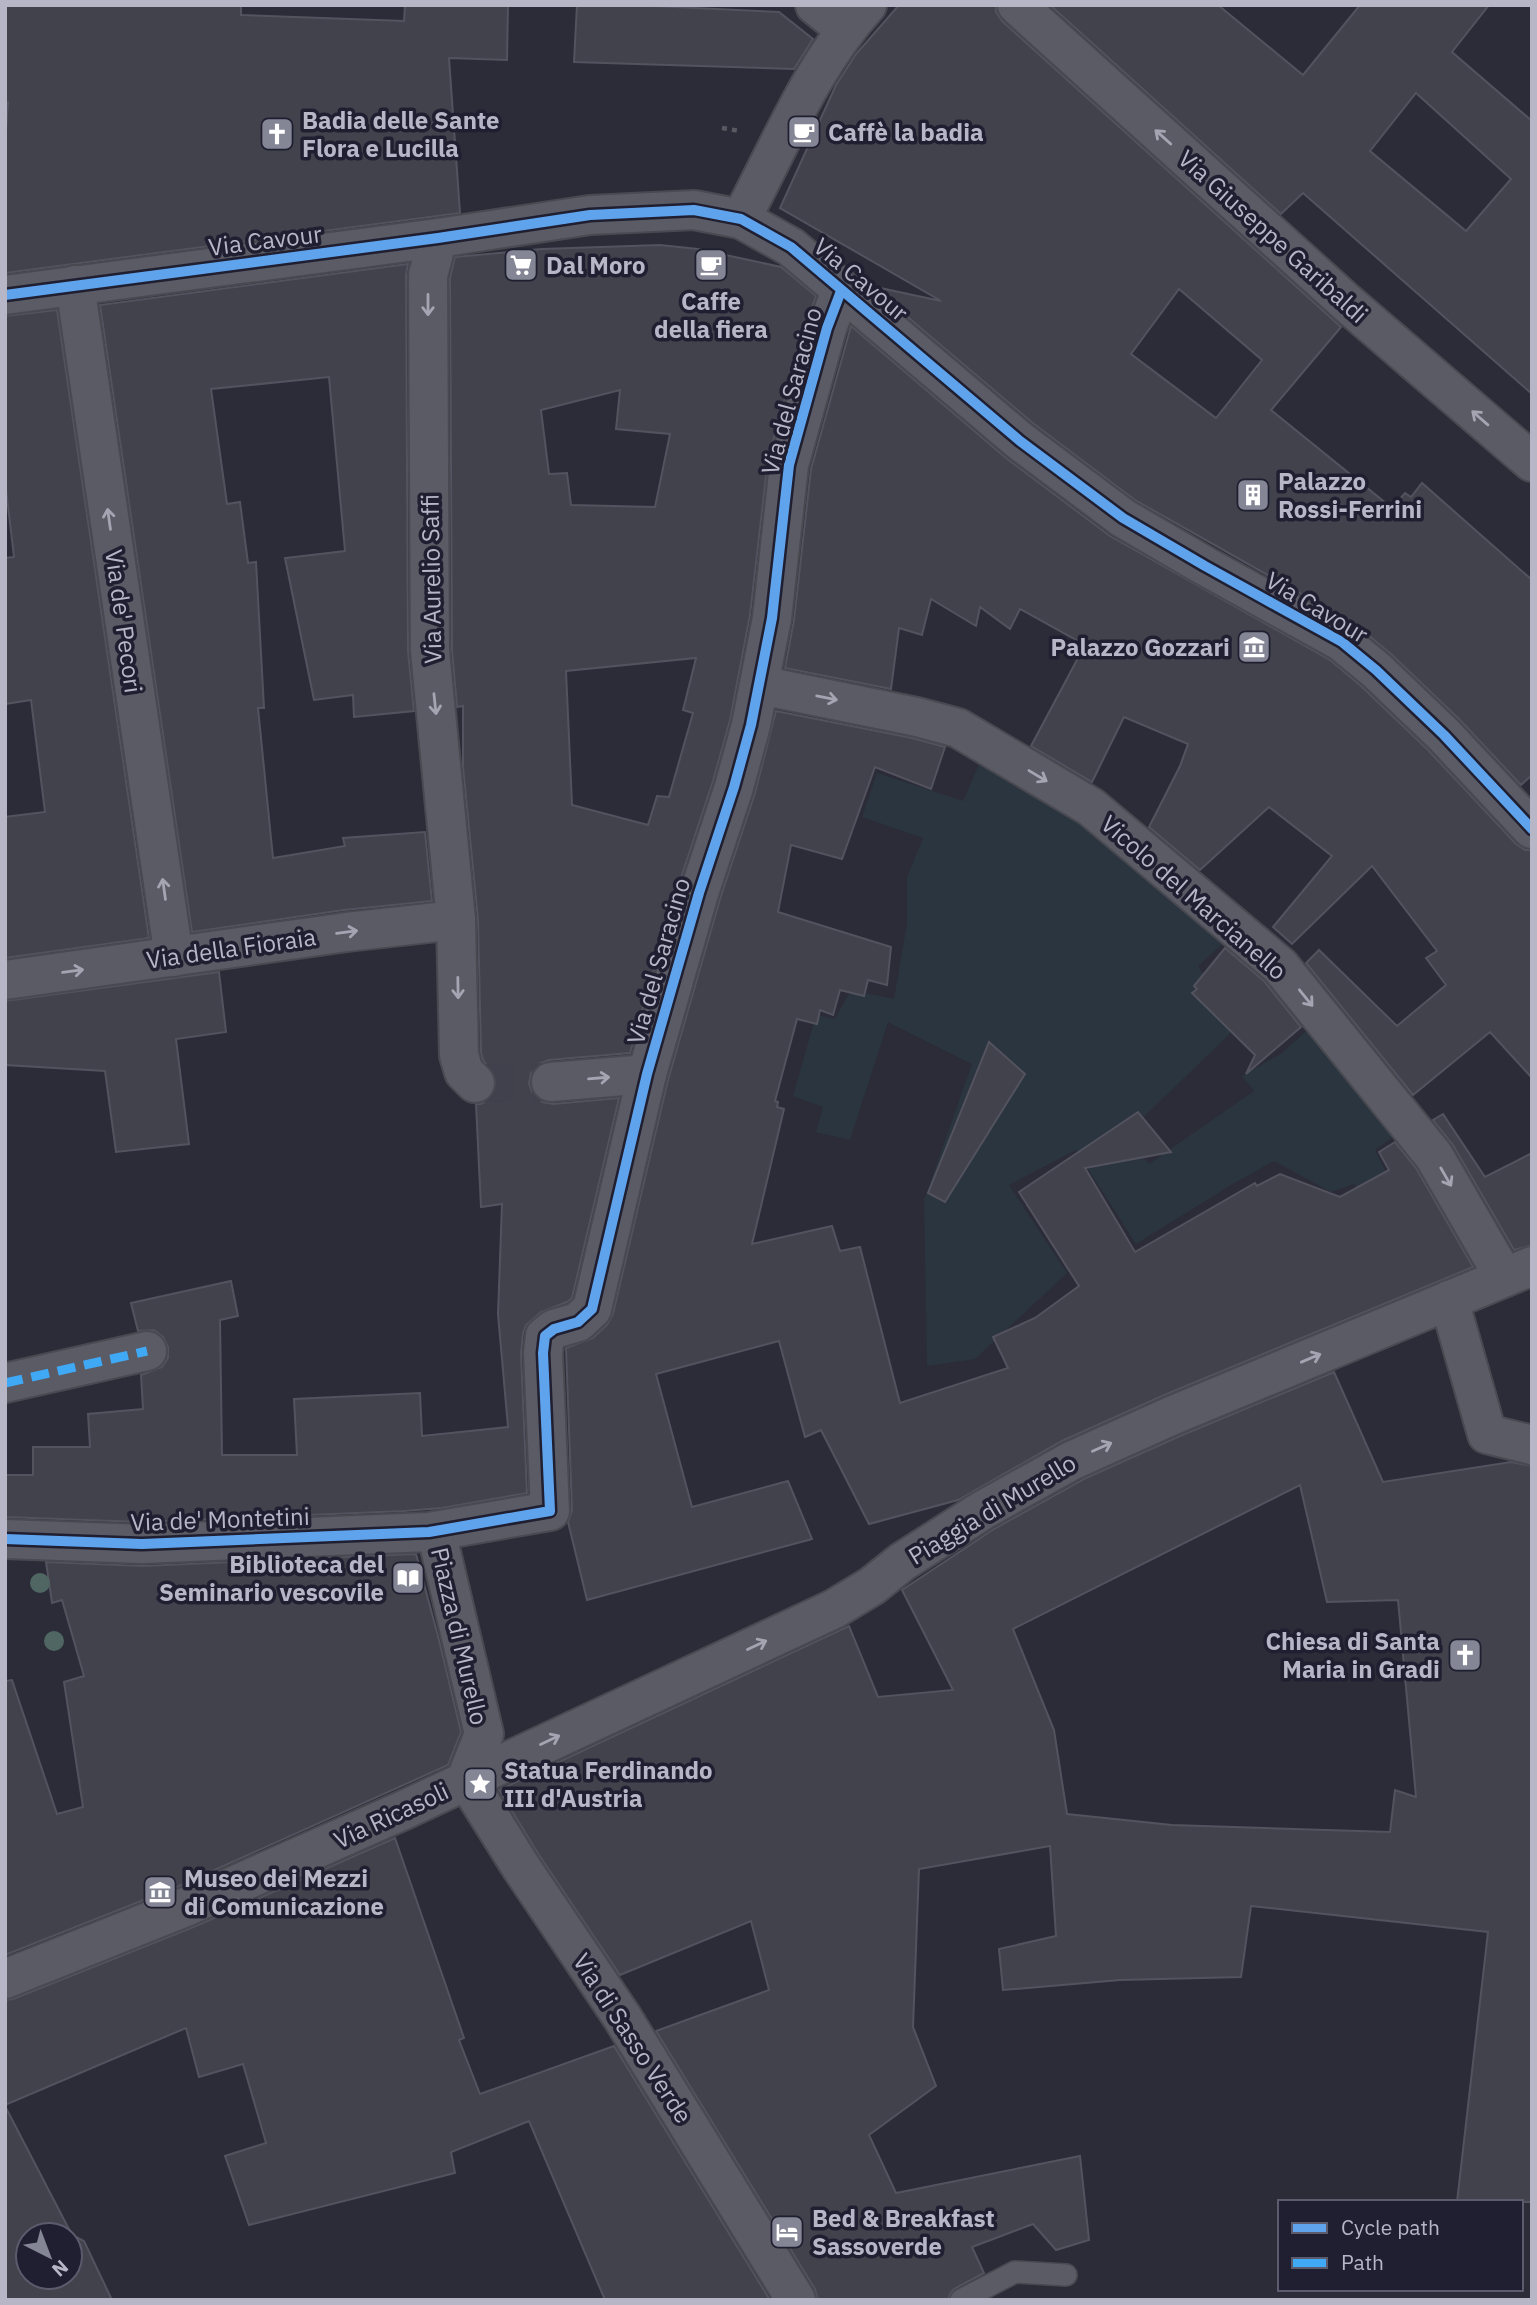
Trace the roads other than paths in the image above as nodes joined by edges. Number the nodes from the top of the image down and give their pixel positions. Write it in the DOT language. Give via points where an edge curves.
graph roads {
  1 [pos="815,5"];
  2 [pos="1017,5"];
  3 [pos="856,17"];
  4 [pos="741,219"];
  5 [pos="438,239"];
  6 [pos="75,285"];
  7 [pos="841,290"];
  8 [pos="5,295"];
  9 [pos="1532,463"];
  10 [pos="760,685"];
  11 [pos="1532,829"];
  12 [pos="456,920"];
  13 [pos="174,957"];
  14 [pos="5,980"];
  15 [pos="647,1074"];
  16 [pos="551,1082"];
  17 [pos="475,1083"];
  18 [pos="1518,1271"];
  19 [pos="1449,1300"];
  20 [pos="147,1351"];
  21 [pos="5,1383"];
  22 [pos="1532,1445"];
  23 [pos="436,1531"];
  24 [pos="5,1539"];
  25 [pos="466,1779"];
  26 [pos="5,1979"];
  27 [pos="1066,2275"];
  28 [pos="796,2300"];
  29 [pos="961,2300"];
  1 -- 3 [label="street"];
  9 -- 2 [label="street, Via Giuseppe Garibaldi, one-way"];
  3 -- 4 [label="street" via="819,70"];
  4 -- 5 [label="street, Via Cavour" via="694,210 590,215"];
  4 -- 7 [label="street, Via Cavour" via="791,247"];
  5 -- 6 [label="street, Via Cavour"];
  5 -- 12 [label="street, Via Aurelio Saffi, one-way" via="428,275 430,651"];
  6 -- 8 [label="street, Via Cavour"];
  13 -- 6 [label="street, Via de' Pecori, one-way"];
  7 -- 10 [label="street, Via del Saracino" via="789,465"];
  7 -- 11 [label="street, Via Cavour" via="1020,441 1123,518 1342,642 1444,735"];
  10 -- 15 [label="street, Via del Saracino"];
  10 -- 18 [label="street, Vicolo del Marcianello, one-way" via="958,729 1091,807 1280,966 1434,1156"];
  13 -- 12 [label="street, Via della Fioraia, one-way"];
  12 -- 17 [label="street, Via Aurelio Saffi, one-way" via="459,1055 464,1072"];
  14 -- 13 [label="street, Via della Fioraia, one-way"];
  16 -- 15 [label="street, one-way"];
  15 -- 23 [label="street, Via del Saracino" via="592,1309 578,1322 545,1336 550,1511"];
  18 -- 19 [label="street, Piaggia di Murello"];
  19 -- 22 [label="street" via="1487,1434"];
  25 -- 19 [label="street, Piaggia di Murello, one-way" via="834,1609 984,1510 1071,1461"];
  20 -- 21 [label="street"];
  23 -- 24 [label="street, Via de' Montetini" via="142,1544"];
  23 -- 25 [label="street, Piazza di Murello" via="484,1734"];
  25 -- 26 [label="street, Via Ricasoli" via="188,1906"];
  25 -- 28 [label="street, Via di Sasso Verde" via="622,2017"];
  27 -- 29 [label="lane" via="1015,2272"];
}
